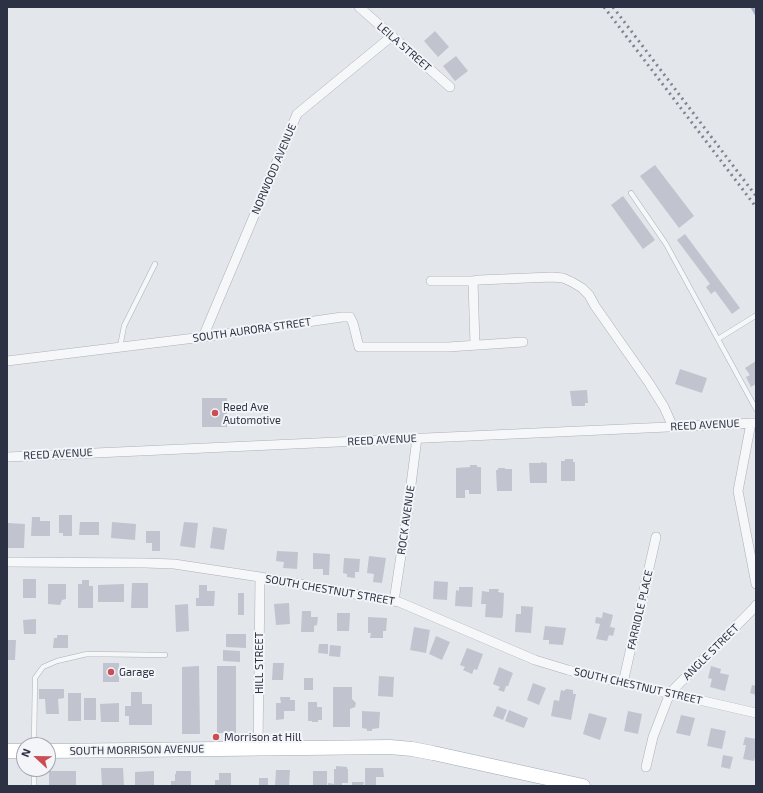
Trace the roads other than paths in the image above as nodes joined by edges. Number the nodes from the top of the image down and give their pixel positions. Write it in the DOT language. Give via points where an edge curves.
graph roads {
  1 [pos="359,7"];
  2 [pos="392,36"];
  3 [pos="450,87"];
  4 [pos="631,193"];
  5 [pos="155,264"];
  6 [pos="473,281"];
  7 [pos="431,282"];
  8 [pos="756,317"];
  9 [pos="203,337"];
  10 [pos="718,339"];
  11 [pos="523,342"];
  12 [pos="475,345"];
  13 [pos="120,347"];
  14 [pos="7,361"];
  15 [pos="756,408"];
  16 [pos="754,423"];
  17 [pos="673,427"];
  18 [pos="417,438"];
  19 [pos="7,457"];
  20 [pos="656,537"];
  21 [pos="7,562"];
  22 [pos="260,577"];
  23 [pos="756,584"];
  24 [pos="394,601"];
  25 [pos="756,605"];
  26 [pos="165,655"];
  27 [pos="623,683"];
  28 [pos="670,693"];
  29 [pos="756,713"];
  30 [pos="34,737"];
  31 [pos="258,749"];
  32 [pos="56,751"];
  33 [pos="646,767"];
  34 [pos="583,786"];
  1 -- 2 [label="street, LEILA STREET"];
  2 -- 3 [label="street, LEILA STREET"];
  2 -- 9 [label="street, NORWOOD AVENUE" via="297,114"];
  4 -- 10 [label="lane" via="666,244"];
  5 -- 13 [label="lane" via="124,326"];
  6 -- 7 [label="street"];
  6 -- 12 [label="street"];
  6 -- 17 [label="street" via="552,277 563,278 582,288 649,383"];
  8 -- 10 [label="lane"];
  9 -- 12 [label="street, SOUTH AURORA STREET" via="350,317 359,346"];
  9 -- 13 [label="street, SOUTH AURORA STREET"];
  10 -- 15 [label="lane"];
  11 -- 12 [label="street, SOUTH AURORA STREET"];
  13 -- 14 [label="street, SOUTH AURORA STREET"];
  16 -- 17 [label="street, REED AVENUE"];
  16 -- 23 [label="street" via="738,491"];
  17 -- 18 [label="street, REED AVENUE"];
  18 -- 19 [label="street, REED AVENUE"];
  18 -- 24 [label="street, ROCK AVENUE"];
  20 -- 27 [label="street, FARRIOLE PLACE"];
  21 -- 22 [label="street, SOUTH CHESTNUT STREET" via="170,564"];
  22 -- 24 [label="street, SOUTH CHESTNUT STREET"];
  22 -- 31 [label="street, HILL STREET"];
  24 -- 27 [label="street, SOUTH CHESTNUT STREET" via="535,660"];
  25 -- 28 [label="street, ANGLE STREET"];
  26 -- 30 [label="lane" via="87,654 43,667 35,678"];
  27 -- 28 [label="street, SOUTH CHESTNUT STREET"];
  28 -- 29 [label="street, SOUTH CHESTNUT STREET"];
  28 -- 33 [label="street, ANGLE STREET" via="653,737"];
  31 -- 32 [label="main road, SOUTH MORRISON AVENUE"];
  31 -- 34 [label="main road, SOUTH MORRISON AVENUE" via="412,749"];
}
